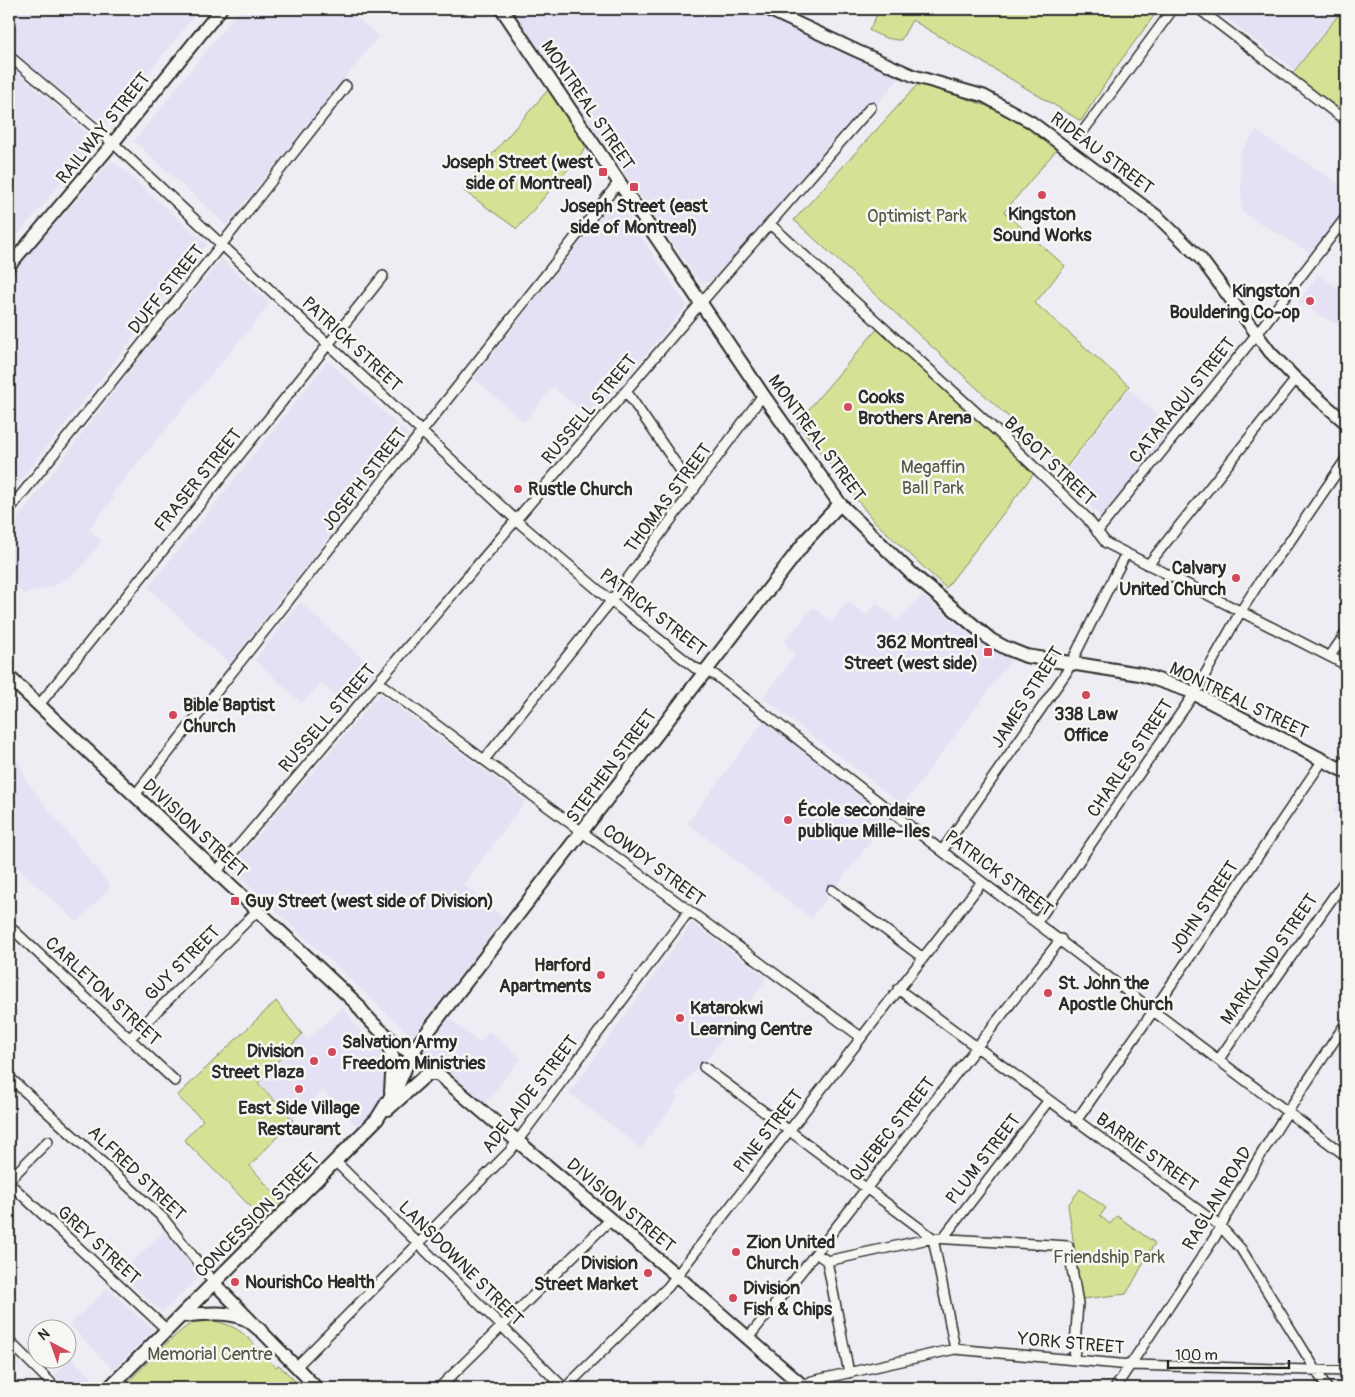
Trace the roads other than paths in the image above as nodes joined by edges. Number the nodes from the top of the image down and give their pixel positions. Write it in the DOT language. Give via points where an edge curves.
graph roads {
  1 [pos="221,9"];
  2 [pos="502,9"];
  3 [pos="767,9"];
  4 [pos="1173,9"];
  5 [pos="1199,9"];
  6 [pos="9,56"];
  7 [pos="346,86"];
  8 [pos="871,107"];
  9 [pos="1346,121"];
  10 [pos="1081,134"];
  11 [pos="113,144"];
  12 [pos="619,182"];
  13 [pos="1346,217"];
  14 [pos="770,224"];
  15 [pos="222,244"];
  16 [pos="9,266"];
  17 [pos="383,276"];
  18 [pos="702,302"];
  19 [pos="1256,335"];
  20 [pos="328,344"];
  21 [pos="1296,379"];
  22 [pos="626,391"];
  23 [pos="763,395"];
  24 [pos="1346,423"];
  25 [pos="422,432"];
  26 [pos="1346,459"];
  27 [pos="694,490"];
  28 [pos="840,504"];
  29 [pos="9,510"];
  30 [pos="516,520"];
  31 [pos="1097,532"];
  32 [pos="1126,553"];
  33 [pos="1148,565"];
  34 [pos="611,601"];
  35 [pos="1241,611"];
  36 [pos="1346,633"];
  37 [pos="1330,656"];
  38 [pos="1070,664"];
  39 [pos="1346,665"];
  40 [pos="705,672"];
  41 [pos="9,677"];
  42 [pos="378,682"];
  43 [pos="1194,694"];
  44 [pos="39,705"];
  45 [pos="484,760"];
  46 [pos="1323,760"];
  47 [pos="1345,767"];
  48 [pos="135,795"];
  49 [pos="582,832"];
  50 [pos="942,851"];
  51 [pos="217,871"];
  52 [pos="1346,879"];
  53 [pos="982,882"];
  54 [pos="832,890"];
  55 [pos="257,910"];
  56 [pos="689,911"];
  57 [pos="1037,922"];
  58 [pos="9,926"];
  59 [pos="1060,940"];
  60 [pos="923,958"];
  61 [pos="898,989"];
  62 [pos="357,1004"];
  63 [pos="1154,1010"];
  64 [pos="1346,1023"];
  65 [pos="384,1032"];
  66 [pos="861,1037"];
  67 [pos="130,1038"];
  68 [pos="977,1047"];
  69 [pos="412,1052"];
  70 [pos="1219,1059"];
  71 [pos="704,1067"];
  72 [pos="438,1074"];
  73 [pos="9,1077"];
  74 [pos="174,1081"];
  75 [pos="391,1096"];
  76 [pos="1049,1100"];
  77 [pos="1288,1111"];
  78 [pos="377,1119"];
  79 [pos="1076,1121"];
  80 [pos="789,1130"];
  81 [pos="48,1141"];
  82 [pos="517,1141"];
  83 [pos="1346,1156"];
  84 [pos="335,1161"];
  85 [pos="9,1182"];
  86 [pos="866,1188"];
  87 [pos="611,1219"];
  88 [pos="1220,1226"];
  89 [pos="938,1238"];
  90 [pos="418,1243"];
  91 [pos="816,1253"];
  92 [pos="827,1262"];
  93 [pos="676,1274"];
  94 [pos="214,1283"];
  95 [pos="182,1316"];
  96 [pos="502,1326"];
  97 [pos="167,1330"];
  98 [pos="260,1330"];
  99 [pos="748,1338"];
  100 [pos="9,1341"];
  101 [pos="955,1350"];
  102 [pos="1074,1360"];
  103 [pos="1130,1364"];
  104 [pos="296,1367"];
  105 [pos="1316,1370"];
  106 [pos="1346,1371"];
  107 [pos="849,1372"];
  108 [pos="56,1388"];
  109 [pos="109,1388"];
  110 [pos="317,1388"];
  111 [pos="439,1388"];
  112 [pos="565,1388"];
  113 [pos="803,1388"];
  114 [pos="1115,1388"];
  115 [pos="1327,1388"];
  1 -- 11 [label="street, RAILWAY STREET"];
  2 -- 12 [label="main road, MONTREAL STREET"];
  3 -- 19 [label="street, RIDEAU STREET" via="914,76 984,96 1031,122 1158,217 1201,259"];
  4 -- 10 [label="street"];
  5 -- 9 [label="street"];
  6 -- 11 [label="street, PATRICK STREET"];
  7 -- 15 [label="street, DUFF STREET"];
  8 -- 14 [label="street, RUSSELL STREET"];
  11 -- 15 [label="street, PATRICK STREET"];
  11 -- 16 [label="street, RAILWAY STREET"];
  12 -- 18 [label="main road, MONTREAL STREET"];
  12 -- 25 [label="street, JOSEPH STREET"];
  13 -- 19 [label="street, CATARAQUI STREET"];
  14 -- 18 [label="street, RUSSELL STREET"];
  14 -- 31 [label="street, BAGOT STREET" via="1000,434 1087,518"];
  15 -- 20 [label="street, PATRICK STREET"];
  15 -- 29 [label="street, DUFF STREET"];
  17 -- 20 [label="street, FRASER STREET"];
  18 -- 22 [label="street, RUSSELL STREET"];
  18 -- 23 [label="main road, MONTREAL STREET"];
  19 -- 21 [label="street, RIDEAU STREET"];
  19 -- 31 [label="street, CATARAQUI STREET"];
  20 -- 25 [label="street, PATRICK STREET"];
  20 -- 44 [label="street, FRASER STREET"];
  21 -- 24 [label="street, RIDEAU STREET"];
  21 -- 33 [label="street"];
  22 -- 27 [label="street"];
  22 -- 30 [label="street, RUSSELL STREET"];
  23 -- 27 [label="street, THOMAS STREET"];
  23 -- 28 [label="main road, MONTREAL STREET"];
  25 -- 30 [label="street, PATRICK STREET"];
  25 -- 48 [label="street, JOSEPH STREET"];
  26 -- 35 [label="street, CHARLES STREET"];
  27 -- 34 [label="street, THOMAS STREET"];
  28 -- 38 [label="main road, MONTREAL STREET" via="912,574 991,640 1026,656"];
  28 -- 40 [label="main road, STEPHEN STREET" via="808,538"];
  30 -- 34 [label="street, PATRICK STREET"];
  30 -- 42 [label="street, RUSSELL STREET"];
  31 -- 32 [label="street, BAGOT STREET" via="1106,543"];
  32 -- 33 [label="street, BAGOT STREET"];
  32 -- 38 [label="street, JAMES STREET"];
  33 -- 35 [label="street, BAGOT STREET"];
  34 -- 40 [label="street, PATRICK STREET" via="695,668"];
  34 -- 45 [label="street, THOMAS STREET"];
  35 -- 37 [label="street, BAGOT STREET"];
  35 -- 43 [label="street, CHARLES STREET"];
  36 -- 37 [label="street"];
  37 -- 39 [label="street, BAGOT STREET"];
  38 -- 43 [label="main road, MONTREAL STREET" via="1140,674"];
  38 -- 50 [label="street, JAMES STREET"];
  40 -- 49 [label="main road, STEPHEN STREET"];
  40 -- 50 [label="street, PATRICK STREET" via="715,675"];
  41 -- 44 [label="main road, DIVISION STREET"];
  42 -- 45 [label="street, COWDY STREET"];
  42 -- 51 [label="street, RUSSELL STREET"];
  43 -- 46 [label="main road, MONTREAL STREET"];
  43 -- 57 [label="street, CHARLES STREET"];
  44 -- 48 [label="main road, DIVISION STREET"];
  45 -- 49 [label="street, COWDY STREET"];
  46 -- 47 [label="main road, MONTREAL STREET"];
  46 -- 63 [label="street, JOHN STREET"];
  48 -- 51 [label="main road, DIVISION STREET"];
  49 -- 56 [label="street, COWDY STREET"];
  49 -- 69 [label="main road, STEPHEN STREET"];
  50 -- 53 [label="street, PATRICK STREET"];
  51 -- 55 [label="main road, DIVISION STREET"];
  52 -- 70 [label="street, MARKLAND STREET"];
  53 -- 57 [label="street, PATRICK STREET"];
  53 -- 60 [label="street, PINE STREET"];
  54 -- 60 [label="street"];
  55 -- 62 [label="main road, DIVISION STREET"];
  55 -- 67 [label="street, GUY STREET"];
  56 -- 66 [label="street, COWDY STREET"];
  56 -- 82 [label="street, ADELAIDE STREET"];
  57 -- 59 [label="street, PATRICK STREET"];
  58 -- 67 [label="street, CARLETON STREET"];
  59 -- 63 [label="street, PATRICK STREET"];
  59 -- 68 [label="street, QUEBEC STREET"];
  60 -- 61 [label="street, PINE STREET"];
  61 -- 66 [label="street, PINE STREET"];
  61 -- 68 [label="street, BARRIE STREET"];
  62 -- 65 [label="main road, DIVISION STREET" via="362,1013"];
  62 -- 69 [label="main road, DIVISION STREET" via="368,1008 408,1043"];
  63 -- 70 [label="street, PATRICK STREET"];
  63 -- 79 [label="street, JOHN STREET"];
  64 -- 77 [label="street, RAGLAN ROAD"];
  65 -- 69 [label="main road, DIVISION STREET" via="403,1050"];
  65 -- 75 [label="main road" via="393,1059"];
  66 -- 80 [label="street, PINE STREET"];
  67 -- 74 [label="street, CARLETON STREET"];
  68 -- 76 [label="street, BARRIE STREET"];
  68 -- 86 [label="street, QUEBEC STREET"];
  69 -- 72 [label="main road, DIVISION STREET"];
  69 -- 75 [label="main road, CONCESSION STREET"];
  70 -- 77 [label="street, PATRICK STREET"];
  71 -- 80 [label="street"];
  72 -- 78 [label="main road" via="427,1074"];
  72 -- 82 [label="main road, DIVISION STREET"];
  73 -- 94 [label="street, ALFRED STREET" via="163,1218"];
  75 -- 78 [label="main road, CONCESSION STREET"];
  76 -- 79 [label="street, BARRIE STREET"];
  76 -- 89 [label="street, PLUM STREET"];
  77 -- 83 [label="street, PATRICK STREET"];
  77 -- 88 [label="street, RAGLAN ROAD"];
  78 -- 84 [label="main road, CONCESSION STREET"];
  79 -- 88 [label="street, BARRIE STREET"];
  80 -- 86 [label="street"];
  80 -- 93 [label="street, PINE STREET"];
  81 -- 85 [label="street"];
  82 -- 87 [label="main road, DIVISION STREET"];
  82 -- 90 [label="street, ADELAIDE STREET"];
  84 -- 90 [label="street, LANSDOWNE STREET"];
  84 -- 94 [label="main road, CONCESSION STREET"];
  85 -- 97 [label="street, GREY STREET"];
  86 -- 89 [label="street"];
  86 -- 91 [label="street, QUEBEC STREET"];
  87 -- 93 [label="main road, DIVISION STREET"];
  87 -- 96 [label="street"];
  88 -- 103 [label="street, RAGLAN ROAD"];
  88 -- 105 [label="street, BARRIE STREET" via="1241,1249"];
  89 -- 92 [label="street"];
  89 -- 101 [label="street"];
  89 -- 102 [label="street" via="1068,1246 1078,1303"];
  90 -- 96 [label="street, LANSDOWNE STREET"];
  90 -- 104 [label="street, ADELAIDE STREET"];
  91 -- 92 [label="street"];
  91 -- 99 [label="street, QUEBEC STREET"];
  92 -- 107 [label="street"];
  93 -- 99 [label="main road, DIVISION STREET"];
  93 -- 112 [label="street, PINE STREET" via="668,1287"];
  94 -- 95 [label="main road, CONCESSION STREET"];
  94 -- 98 [label="street, ALFRED STREET"];
  95 -- 97 [label="main road, CONCESSION STREET"];
  95 -- 98 [label="main road" via="226,1314 244,1318"];
  96 -- 111 [label="street"];
  96 -- 112 [label="street, LANSDOWNE STREET"];
  97 -- 109 [label="main road, CONCESSION STREET"];
  98 -- 104 [label="street, ALFRED STREET"];
  99 -- 113 [label="main road, DIVISION STREET"];
  100 -- 108 [label="street"];
  101 -- 102 [label="street, YORK STREET"];
  101 -- 107 [label="street, YORK STREET"];
  102 -- 103 [label="street, YORK STREET"];
  103 -- 105 [label="street, YORK STREET"];
  103 -- 114 [label="street, RAGLAN ROAD"];
  104 -- 110 [label="street, ALFRED STREET"];
  105 -- 106 [label="street, YORK STREET"];
  105 -- 115 [label="street, BARRIE STREET"];
  107 -- 113 [label="street, YORK STREET" via="812,1381"];
}
